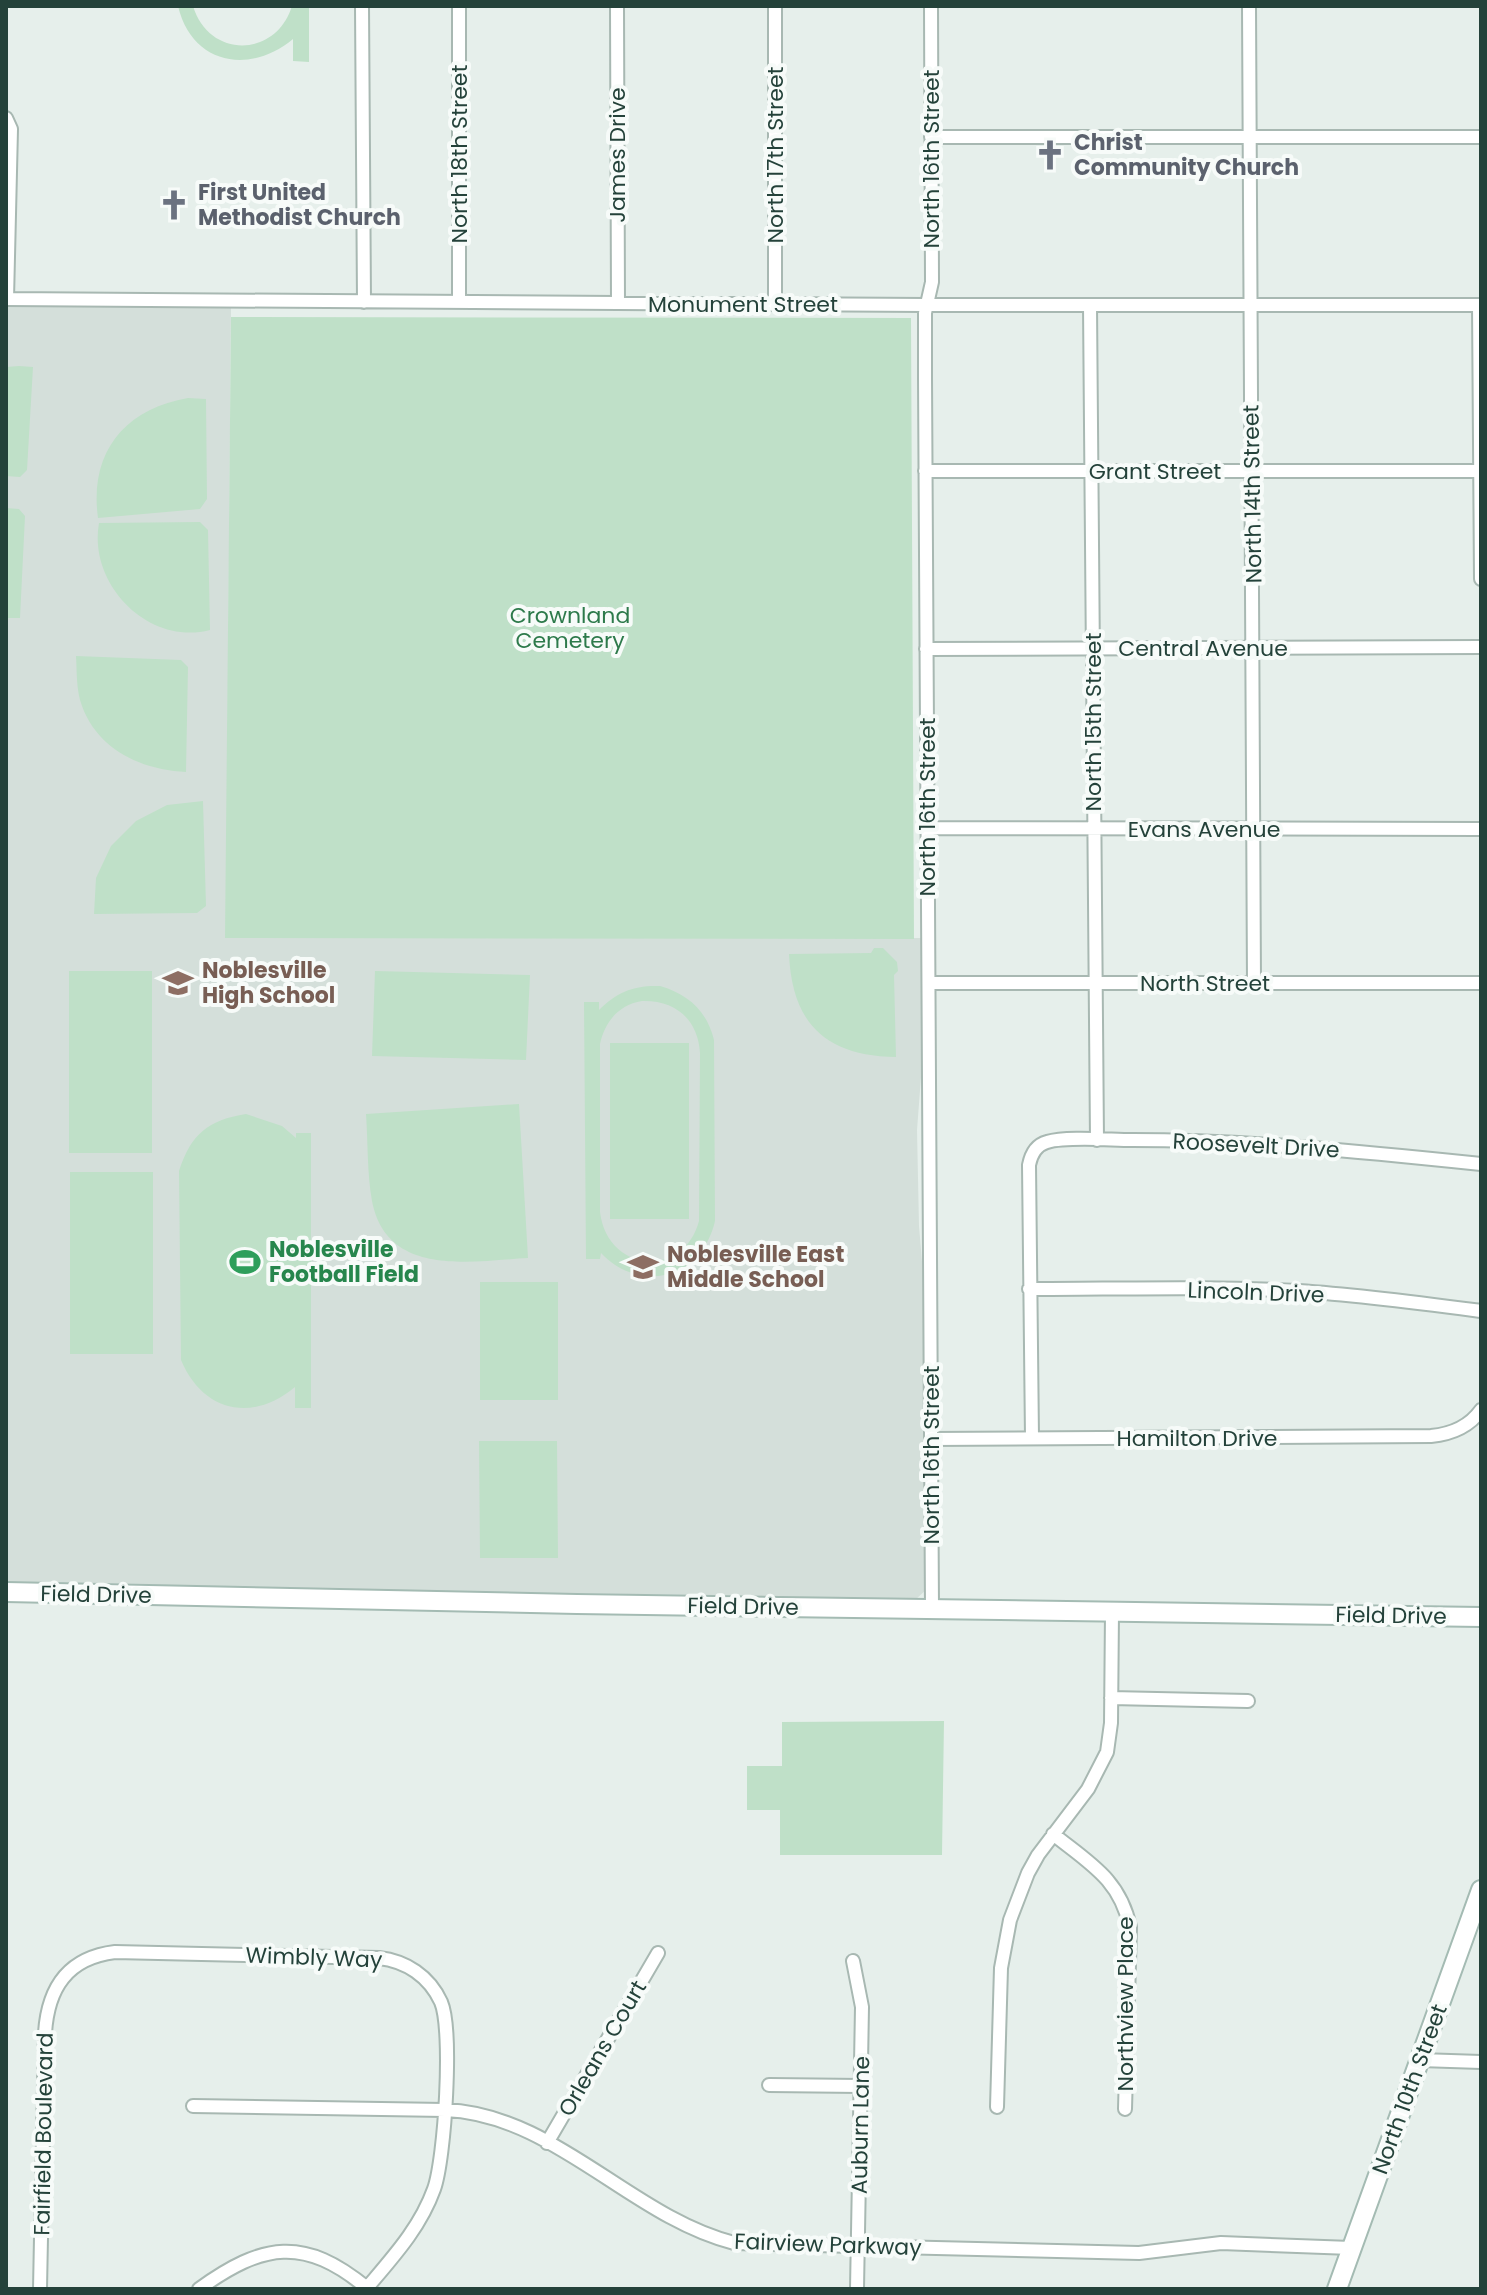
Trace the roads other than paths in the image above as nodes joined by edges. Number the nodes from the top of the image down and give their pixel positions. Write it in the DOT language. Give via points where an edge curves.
graph roads {
  1 [pos="362,6"];
  2 [pos="459,6"];
  3 [pos="617,6"];
  4 [pos="775,6"];
  5 [pos="931,6"];
  6 [pos="1249,6"];
  7 [pos="6,118"];
  8 [pos="931,137"];
  9 [pos="1250,137"];
  10 [pos="1481,137"];
  11 [pos="7,299"];
  12 [pos="364,302"];
  13 [pos="459,302"];
  14 [pos="618,303"];
  15 [pos="775,304"];
  16 [pos="926,305"];
  17 [pos="1090,305"];
  18 [pos="1480,305"];
  19 [pos="1250,306"];
  20 [pos="925,471"];
  21 [pos="1091,471"];
  22 [pos="1251,471"];
  23 [pos="1481,471"];
  24 [pos="1481,579"];
  25 [pos="1481,647"];
  26 [pos="1093,648"];
  27 [pos="1252,648"];
  28 [pos="926,649"];
  29 [pos="927,828"];
  30 [pos="1094,829"];
  31 [pos="1253,829"];
  32 [pos="1481,829"];
  33 [pos="929,983"];
  34 [pos="1095,983"];
  35 [pos="1254,983"];
  36 [pos="1481,983"];
  37 [pos="1097,1140"];
  38 [pos="1481,1164"];
  39 [pos="1029,1289"];
  40 [pos="1481,1311"];
  41 [pos="1481,1410"];
  42 [pos="1032,1438"];
  43 [pos="931,1439"];
  44 [pos="6,1592"];
  45 [pos="932,1608"];
  46 [pos="1112,1612"];
  47 [pos="1481,1617"];
  48 [pos="1111,1698"];
  49 [pos="1248,1701"];
  50 [pos="1053,1834"];
  51 [pos="1481,1890"];
  52 [pos="658,1953"];
  53 [pos="853,1961"];
  54 [pos="59,1982"];
  55 [pos="1420,2060"];
  56 [pos="1481,2062"];
  57 [pos="769,2085"];
  58 [pos="861,2086"];
  59 [pos="193,2106"];
  60 [pos="997,2107"];
  61 [pos="1125,2109"];
  62 [pos="445,2110"];
  63 [pos="547,2143"];
  64 [pos="858,2247"];
  65 [pos="1351,2248"];
  66 [pos="367,2288"];
  67 [pos="40,2289"];
  68 [pos="199,2289"];
  69 [pos="857,2289"];
  70 [pos="1337,2289"];
  1 -- 12 [label="street"];
  2 -- 13 [label="street, North 18th Street"];
  3 -- 14 [label="street, James Drive"];
  4 -- 15 [label="street, North 17th Street"];
  5 -- 8 [label="street, North 16th Street"];
  6 -- 9 [label="street, North 14th Street"];
  7 -- 11 [label="street" via="11,129"];
  8 -- 9 [label="street"];
  8 -- 16 [label="street, North 16th Street" via="932,282"];
  9 -- 10 [label="street"];
  9 -- 19 [label="street, North 14th Street"];
  11 -- 12 [label="street, Monument Street"];
  12 -- 13 [label="street, Monument Street"];
  13 -- 14 [label="street, Monument Street"];
  14 -- 15 [label="street, Monument Street"];
  15 -- 16 [label="street, Monument Street"];
  16 -- 17 [label="street, Monument Street"];
  16 -- 20 [label="street, North 16th Street"];
  17 -- 19 [label="street, Monument Street"];
  17 -- 21 [label="street, North 15th Street"];
  18 -- 19 [label="street, Monument Street"];
  18 -- 23 [label="street"];
  19 -- 22 [label="street, North 14th Street"];
  20 -- 21 [label="street, Grant Street"];
  20 -- 28 [label="street, North 16th Street"];
  21 -- 22 [label="street, Grant Street"];
  21 -- 26 [label="street, North 15th Street"];
  22 -- 23 [label="street, Grant Street"];
  22 -- 27 [label="street, North 14th Street"];
  23 -- 24 [label="street"];
  25 -- 27 [label="street, Central Avenue"];
  26 -- 27 [label="street, Central Avenue"];
  26 -- 28 [label="street, Central Avenue"];
  26 -- 30 [label="street, North 15th Street"];
  27 -- 31 [label="street, North 14th Street"];
  28 -- 29 [label="street, North 16th Street"];
  29 -- 30 [label="street, Evans Avenue"];
  29 -- 33 [label="street, North 16th Street"];
  30 -- 31 [label="street, Evans Avenue"];
  30 -- 34 [label="street, North 15th Street"];
  31 -- 32 [label="street, Evans Avenue"];
  31 -- 35 [label="street, North 14th Street"];
  33 -- 34 [label="street, North Street"];
  33 -- 43 [label="street, North 16th Street"];
  34 -- 35 [label="street, North Street"];
  34 -- 37 [label="street, North 15th Street"];
  35 -- 36 [label="street, North Street"];
  37 -- 38 [label="street, Roosevelt Drive" via="1215,1140"];
  37 -- 39 [label="street, Roosevelt Drive" via="1049,1141 1034,1151 1029,1165"];
  39 -- 40 [label="street, Lincoln Drive" via="1296,1291"];
  39 -- 42 [label="street"];
  41 -- 42 [label="street, Hamilton Drive" via="1446,1435"];
  42 -- 43 [label="street, Hamilton Drive"];
  43 -- 45 [label="street, North 16th Street"];
  44 -- 45 [label="street, Field Drive"];
  45 -- 46 [label="street, Field Drive"];
  46 -- 47 [label="street, Field Drive"];
  46 -- 48 [label="street"];
  48 -- 49 [label="street"];
  48 -- 50 [label="street" via="1102,1764"];
  50 -- 60 [label="street" via="1028,1873 1003,1949"];
  50 -- 61 [label="street, Northview Place" via="1105,1877 1126,1908 1130,1927"];
  51 -- 55 [label="street, North 10th Street"];
  52 -- 63 [label="street, Orleans Court"];
  53 -- 58 [label="street, Auburn Lane" via="862,2007"];
  54 -- 62 [label="street, Wimbly Way" via="83,1961 115,1952 393,1959 418,1972 441,2003"];
  54 -- 67 [label="street, Fairfield Boulevard" via="48,2006 45,2033"];
  55 -- 56 [label="street"];
  55 -- 65 [label="street, North 10th Street"];
  57 -- 58 [label="street"];
  58 -- 64 [label="street, Auburn Lane"];
  59 -- 62 [label="street, Fairview Parkway"];
  62 -- 63 [label="street, Fairview Parkway" via="491,2116"];
  62 -- 66 [label="street, Wimbly Way" via="443,2152 427,2205 411,2234"];
  63 -- 64 [label="street, Fairview Parkway" via="716,2239 749,2245"];
  64 -- 65 [label="street, Fairview Parkway" via="1139,2253 1221,2243"];
  64 -- 69 [label="street, Auburn Lane"];
  65 -- 70 [label="street, North 10th Street"];
  66 -- 68 [label="street" via="326,2259 281,2252 237,2263"];
}
